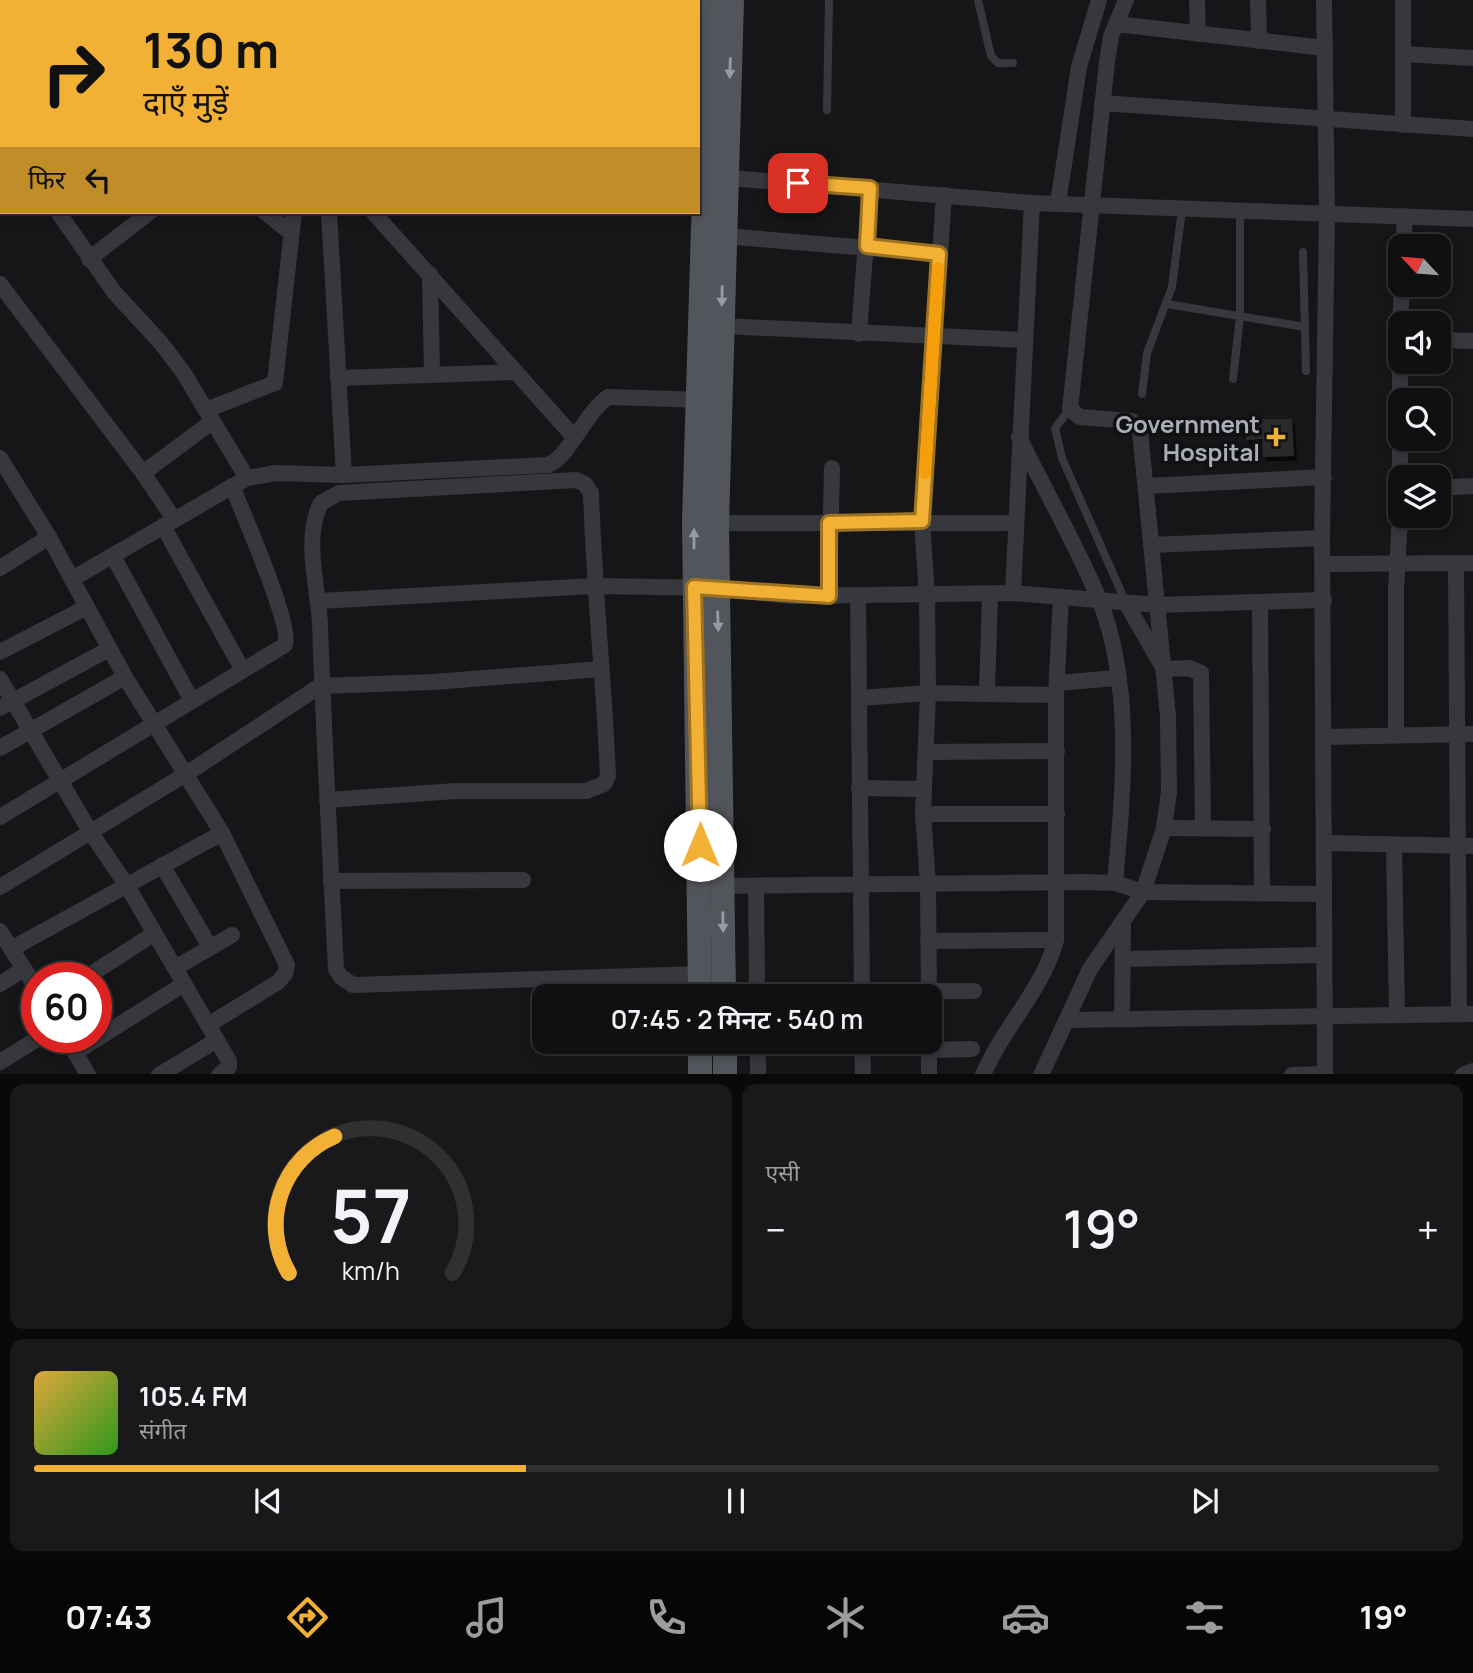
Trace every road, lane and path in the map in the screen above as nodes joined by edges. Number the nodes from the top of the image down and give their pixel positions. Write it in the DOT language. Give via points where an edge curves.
graph roads {
  1 [pos="710,0"];
  2 [pos="732,0"];
  3 [pos="829,0"];
  4 [pos="978,0"];
  5 [pos="1099,0"];
  6 [pos="1126,0"];
  7 [pos="1197,0"];
  8 [pos="1258,0"];
  9 [pos="1324,0"];
  10 [pos="1402,0"];
  11 [pos="1116,24"];
  12 [pos="1198,34"];
  13 [pos="1259,41"];
  14 [pos="703,45"];
  15 [pos="1325,48"];
  16 [pos="1404,54"];
  17 [pos="1473,58"];
  18 [pos="1013,63"];
  19 [pos="1102,103"];
  20 [pos="827,110"];
  21 [pos="1325,121"];
  22 [pos="1403,125"];
  23 [pos="1473,129"];
  24 [pos="715,176"];
  25 [pos="870,188"];
  26 [pos="944,195"];
  27 [pos="1032,203"];
  28 [pos="1074,204"];
  29 [pos="1182,209"];
  30 [pos="1240,211"];
  31 [pos="59,214"];
  32 [pos="147,214"];
  33 [pos="267,214"];
  34 [pos="294,214"];
  35 [pos="329,214"];
  36 [pos="375,214"];
  37 [pos="1326,214"];
  38 [pos="1405,216"];
  39 [pos="1473,219"];
  40 [pos="291,233"];
  41 [pos="1404,234"];
  42 [pos="724,236"];
  43 [pos="867,246"];
  44 [pos="1303,252"];
  45 [pos="939,254"];
  46 [pos="89,259"];
  47 [pos="430,274"];
  48 [pos="0,284"];
  49 [pos="1167,304"];
  50 [pos="1240,316"];
  51 [pos="722,326"];
  52 [pos="1305,327"];
  53 [pos="859,334"];
  54 [pos="936,336"];
  55 [pos="1025,340"];
  56 [pos="1451,340"];
  57 [pos="1473,341"];
  58 [pos="1306,371"];
  59 [pos="515,372"];
  60 [pos="432,374"];
  61 [pos="1400,374"];
  62 [pos="338,378"];
  63 [pos="1233,379"];
  64 [pos="1142,394"];
  65 [pos="707,400"];
  66 [pos="1070,409"];
  67 [pos="210,416"];
  68 [pos="573,436"];
  69 [pos="1019,437"];
  70 [pos="0,460"];
  71 [pos="1400,465"];
  72 [pos="832,468"];
  73 [pos="143,473"];
  74 [pos="344,475"];
  75 [pos="1324,477"];
  76 [pos="247,478"];
  77 [pos="232,486"];
  78 [pos="1147,486"];
  79 [pos="1473,486"];
  80 [pos="1451,487"];
  81 [pos="922,521"];
  82 [pos="168,522"];
  83 [pos="717,523"];
  84 [pos="829,523"];
  85 [pos="1014,523"];
  86 [pos="1401,528"];
  87 [pos="49,537"];
  88 [pos="1322,538"];
  89 [pos="1150,545"];
  90 [pos="113,556"];
  91 [pos="1465,563"];
  92 [pos="1323,564"];
  93 [pos="1399,565"];
  94 [pos="0,568"];
  95 [pos="72,579"];
  96 [pos="594,586"];
  97 [pos="706,587"];
  98 [pos="1013,593"];
  99 [pos="990,594"];
  100 [pos="927,595"];
  101 [pos="829,596"];
  102 [pos="858,597"];
  103 [pos="1061,597"];
  104 [pos="1324,600"];
  105 [pos="319,601"];
  106 [pos="1112,601"];
  107 [pos="1260,604"];
  108 [pos="1157,606"];
  109 [pos="86,607"];
  110 [pos="109,649"];
  111 [pos="0,652"];
  112 [pos="242,668"];
  113 [pos="601,669"];
  114 [pos="1164,669"];
  115 [pos="125,677"];
  116 [pos="1117,678"];
  117 [pos="0,679"];
  118 [pos="320,686"];
  119 [pos="1056,689"];
  120 [pos="928,693"];
  121 [pos="987,693"];
  122 [pos="860,698"];
  123 [pos="191,699"];
  124 [pos="6,704"];
  125 [pos="154,723"];
  126 [pos="29,730"];
  127 [pos="1466,734"];
  128 [pos="1396,735"];
  129 [pos="1324,737"];
  130 [pos="0,748"];
  131 [pos="1058,751"];
  132 [pos="926,752"];
  133 [pos="186,774"];
  134 [pos="60,780"];
  135 [pos="859,788"];
  136 [pos="924,789"];
  137 [pos="327,800"];
  138 [pos="923,814"];
  139 [pos="1056,814"];
  140 [pos="0,817"];
  141 [pos="1164,828"];
  142 [pos="1203,828"];
  143 [pos="1263,829"];
  144 [pos="91,833"];
  145 [pos="222,833"];
  146 [pos="1325,843"];
  147 [pos="1394,845"];
  148 [pos="1466,846"];
  149 [pos="162,865"];
  150 [pos="523,880"];
  151 [pos="331,881"];
  152 [pos="1055,882"];
  153 [pos="126,884"];
  154 [pos="860,884"];
  155 [pos="928,884"];
  156 [pos="711,886"];
  157 [pos="756,886"];
  158 [pos="0,887"];
  159 [pos="1129,888"];
  160 [pos="1262,893"];
  161 [pos="1324,894"];
  162 [pos="1123,922"];
  163 [pos="0,931"];
  164 [pos="155,933"];
  165 [pos="232,935"];
  166 [pos="1056,940"];
  167 [pos="928,942"];
  168 [pos="210,947"];
  169 [pos="11,949"];
  170 [pos="1324,956"];
  171 [pos="1124,959"];
  172 [pos="110,962"];
  173 [pos="21,968"];
  174 [pos="175,968"];
  175 [pos="21,971"];
  176 [pos="0,984"];
  177 [pos="184,984"];
  178 [pos="700,984"];
  179 [pos="723,984"];
  180 [pos="757,984"];
  181 [pos="862,984"];
  182 [pos="929,984"];
  183 [pos="532,985"];
  184 [pos="974,991"];
  185 [pos="942,992"];
  186 [pos="1466,1014"];
  187 [pos="1326,1015"];
  188 [pos="1396,1015"];
  189 [pos="1122,1017"];
  190 [pos="1067,1020"];
  191 [pos="208,1025"];
  192 [pos="112,1029"];
  193 [pos="217,1040"];
  194 [pos="942,1047"];
  195 [pos="21,1049"];
  196 [pos="972,1049"];
  197 [pos="77,1053"];
  198 [pos="700,1054"];
  199 [pos="725,1054"];
  200 [pos="758,1054"];
  201 [pos="862,1054"];
  202 [pos="929,1054"];
  203 [pos="0,1062"];
  204 [pos="1473,1071"];
  205 [pos="88,1074"];
  206 [pos="159,1074"];
  207 [pos="219,1074"];
  208 [pos="700,1074"];
  209 [pos="725,1074"];
  210 [pos="758,1074"];
  211 [pos="863,1074"];
  212 [pos="929,1074"];
  213 [pos="983,1074"];
  214 [pos="1041,1074"];
  215 [pos="1292,1074"];
  216 [pos="1325,1074"];
  217 [pos="1463,1074"];
  1 -- 14 [label="main road"];
  2 -- 24 [label="main road, one-way"];
  3 -- 20 [label="lane"];
  4 -- 18 [label="lane" via="990,57 998,63"];
  5 -- 28 [label="street" via="1080,67"];
  6 -- 11 [label="street"];
  7 -- 12 [label="street"];
  8 -- 13 [label="street"];
  9 -- 15 [label="street"];
  10 -- 16 [label="street"];
  11 -- 12 [label="street"];
  11 -- 19 [label="street"];
  12 -- 13 [label="street"];
  13 -- 15 [label="street"];
  14 -- 24 [label="main road"];
  15 -- 21 [label="street"];
  16 -- 17 [label="street"];
  16 -- 22 [label="street"];
  19 -- 21 [label="street"];
  19 -- 28 [label="street"];
  21 -- 22 [label="street"];
  21 -- 37 [label="street"];
  22 -- 23 [label="street"];
  24 -- 25 [label="street"];
  24 -- 42 [label="main road"];
  24 -- 65 [label="main road"];
  25 -- 26 [label="street"];
  25 -- 43 [label="street"];
  26 -- 27 [label="street"];
  26 -- 45 [label="street"];
  27 -- 28 [label="street"];
  27 -- 55 [label="street"];
  28 -- 29 [label="street"];
  28 -- 66 [label="street"];
  29 -- 30 [label="street"];
  29 -- 49 [label="lane"];
  30 -- 37 [label="street"];
  30 -- 50 [label="lane"];
  31 -- 46 [label="street"];
  32 -- 46 [label="street"];
  33 -- 40 [label="street"];
  34 -- 40 [label="street"];
  35 -- 62 [label="street"];
  36 -- 47 [label="street"];
  37 -- 38 [label="street"];
  37 -- 75 [label="street"];
  38 -- 39 [label="street"];
  38 -- 41 [label="street"];
  40 -- 67 [label="street" via="275,383"];
  42 -- 43 [label="street"];
  42 -- 51 [label="main road, one-way"];
  43 -- 45 [label="street"];
  43 -- 53 [label="street"];
  44 -- 52 [label="lane"];
  45 -- 54 [label="street"];
  46 -- 67 [label="street" via="161,343"];
  47 -- 59 [label="street"];
  47 -- 60 [label="street"];
  48 -- 73 [label="street"];
  49 -- 50 [label="lane"];
  49 -- 64 [label="lane" via="1147,353"];
  50 -- 52 [label="lane"];
  50 -- 63 [label="lane"];
  51 -- 53 [label="street"];
  51 -- 65 [label="main road"];
  52 -- 58 [label="lane"];
  53 -- 54 [label="street"];
  54 -- 55 [label="street"];
  54 -- 81 [label="street"];
  55 -- 69 [label="street"];
  56 -- 57 [label="street"];
  59 -- 60 [label="street"];
  59 -- 68 [label="street"];
  60 -- 62 [label="street"];
  61 -- 71 [label="street"];
  62 -- 74 [label="street"];
  65 -- 68 [label="street" via="608,397"];
  65 -- 83 [label="main road"];
  97 -- 65 [label="main road, one-way"];
  66 -- 78 [label="street" via="1080,418 1126,419 1137,425"];
  66 -- 106 [label="lane" via="1055,428"];
  67 -- 73 [label="street"];
  67 -- 76 [label="street"];
  68 -- 74 [label="street" via="561,456 548,465"];
  69 -- 85 [label="street"];
  69 -- 106 [label="street"];
  70 -- 87 [label="street"];
  72 -- 84 [label="street"];
  73 -- 82 [label="street"];
  74 -- 76 [label="street" via="276,473"];
  75 -- 78 [label="street"];
  75 -- 88 [label="street"];
  76 -- 77 [label="street"];
  77 -- 82 [label="street"];
  77 -- 112 [label="street" via="288,635 285,645"];
  78 -- 89 [label="street"];
  79 -- 80 [label="street"];
  81 -- 84 [label="street"];
  81 -- 85 [label="street"];
  81 -- 100 [label="street"];
  82 -- 90 [label="street"];
  82 -- 112 [label="street"];
  83 -- 84 [label="street"];
  83 -- 97 [label="main road"];
  84 -- 101 [label="street"];
  85 -- 98 [label="street"];
  86 -- 93 [label="street"];
  87 -- 94 [label="street"];
  87 -- 95 [label="street"];
  88 -- 89 [label="street"];
  88 -- 92 [label="street"];
  89 -- 108 [label="street"];
  90 -- 95 [label="street"];
  90 -- 123 [label="street"];
  91 -- 93 [label="street"];
  91 -- 127 [label="street"];
  92 -- 93 [label="street"];
  92 -- 104 [label="street"];
  93 -- 128 [label="street"];
  95 -- 109 [label="street"];
  96 -- 97 [label="street"];
  96 -- 105 [label="street"];
  96 -- 105 [label="street" via="591,494 576,480 329,497 317,511 313,539"];
  96 -- 113 [label="street"];
  97 -- 101 [label="street"];
  97 -- 156 [label="main road"];
  98 -- 99 [label="street"];
  98 -- 103 [label="street"];
  99 -- 100 [label="street"];
  99 -- 121 [label="street"];
  100 -- 102 [label="street"];
  100 -- 120 [label="street"];
  101 -- 102 [label="street"];
  102 -- 122 [label="street"];
  103 -- 106 [label="street"];
  103 -- 119 [label="street"];
  104 -- 107 [label="street"];
  104 -- 129 [label="street"];
  105 -- 118 [label="street"];
  106 -- 108 [label="street"];
  106 -- 114 [label="street"];
  106 -- 116 [label="street"];
  107 -- 108 [label="street"];
  107 -- 143 [label="street"];
  108 -- 114 [label="street"];
  109 -- 110 [label="street"];
  109 -- 111 [label="street"];
  110 -- 115 [label="street"];
  110 -- 124 [label="street"];
  112 -- 123 [label="street"];
  113 -- 118 [label="street"];
  113 -- 137 [label="street" via="608,776 596,789 456,791"];
  114 -- 141 [label="street" via="1170,759"];
  114 -- 142 [label="street" via="1196,669 1203,679"];
  115 -- 125 [label="street"];
  115 -- 126 [label="street"];
  116 -- 119 [label="street"];
  116 -- 159 [label="street" via="1121,814"];
  117 -- 124 [label="street"];
  118 -- 133 [label="street"];
  118 -- 137 [label="street"];
  119 -- 121 [label="street"];
  119 -- 131 [label="street"];
  120 -- 121 [label="street"];
  120 -- 122 [label="street"];
  120 -- 132 [label="street"];
  122 -- 135 [label="street"];
  123 -- 125 [label="street"];
  124 -- 126 [label="street"];
  125 -- 133 [label="street"];
  125 -- 134 [label="street"];
  126 -- 130 [label="street"];
  126 -- 134 [label="street"];
  127 -- 128 [label="street"];
  127 -- 148 [label="street"];
  128 -- 129 [label="street"];
  129 -- 146 [label="street"];
  131 -- 132 [label="street"];
  131 -- 139 [label="street"];
  132 -- 136 [label="street"];
  133 -- 144 [label="street"];
  133 -- 145 [label="street"];
  134 -- 140 [label="street"];
  134 -- 144 [label="street"];
  135 -- 136 [label="street"];
  135 -- 154 [label="street"];
  136 -- 138 [label="street"];
  137 -- 151 [label="street"];
  138 -- 139 [label="street"];
  138 -- 155 [label="street"];
  139 -- 152 [label="street"];
  141 -- 142 [label="street"];
  141 -- 159 [label="street"];
  142 -- 143 [label="street"];
  143 -- 160 [label="street"];
  144 -- 153 [label="street"];
  144 -- 158 [label="street"];
  145 -- 149 [label="street"];
  145 -- 191 [label="street" via="286,965 278,982"];
  146 -- 147 [label="street"];
  146 -- 161 [label="street"];
  147 -- 148 [label="street"];
  147 -- 188 [label="street"];
  148 -- 186 [label="street"];
  149 -- 153 [label="street"];
  149 -- 168 [label="street"];
  150 -- 151 [label="street"];
  151 -- 183 [label="street" via="336,969 354,985"];
  152 -- 155 [label="street"];
  152 -- 159 [label="street"];
  152 -- 166 [label="street"];
  153 -- 164 [label="street"];
  153 -- 169 [label="street"];
  154 -- 155 [label="street"];
  154 -- 157 [label="street"];
  154 -- 181 [label="street"];
  155 -- 167 [label="street"];
  156 -- 157 [label="street"];
  156 -- 178 [label="main road"];
  156 -- 179 [label="main road, one-way"];
  157 -- 180 [label="street"];
  159 -- 160 [label="street"];
  159 -- 162 [label="street"];
  160 -- 161 [label="street"];
  161 -- 170 [label="street"];
  162 -- 171 [label="street"];
  162 -- 190 [label="street" via="1090,969"];
  163 -- 169 [label="street"];
  164 -- 172 [label="street"];
  164 -- 174 [label="street"];
  165 -- 168 [label="street"];
  166 -- 167 [label="street"];
  166 -- 213 [label="street" via="1050,962 1002,1035"];
  167 -- 182 [label="street"];
  168 -- 174 [label="street"];
  169 -- 173 [label="street"];
  170 -- 171 [label="street"];
  170 -- 187 [label="street"];
  171 -- 189 [label="street"];
  174 -- 177 [label="street"];
  175 -- 176 [label="street"];
  177 -- 191 [label="street"];
  177 -- 192 [label="street"];
  184 -- 185 [label="street"];
  186 -- 188 [label="street"];
  187 -- 188 [label="street"];
  187 -- 189 [label="street"];
  187 -- 216 [label="street"];
  189 -- 190 [label="street"];
  190 -- 214 [label="street"];
  191 -- 193 [label="street"];
  193 -- 206 [label="street"];
  193 -- 207 [label="street" via="229,1061 229,1067"];
  194 -- 196 [label="street"];
  195 -- 203 [label="street"];
  197 -- 205 [label="street"];
  198 -- 208 [label="main road"];
  199 -- 209 [label="main road"];
  200 -- 210 [label="street"];
  201 -- 211 [label="street"];
  202 -- 212 [label="street"];
  204 -- 217 [label="street"];
  215 -- 216 [label="street"];
}
